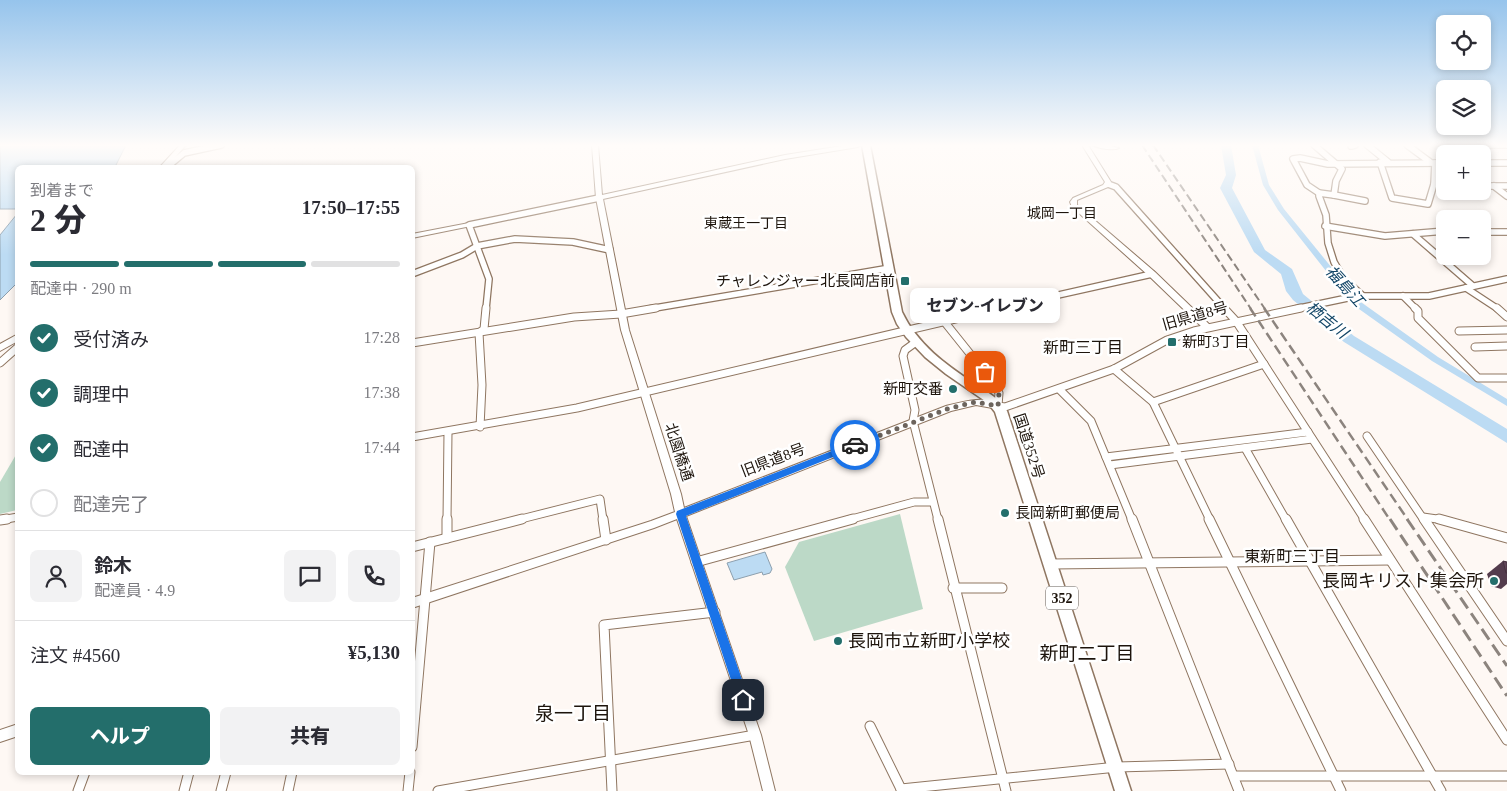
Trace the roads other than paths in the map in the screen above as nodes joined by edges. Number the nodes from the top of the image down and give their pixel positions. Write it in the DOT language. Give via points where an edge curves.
graph roads {
  1 [pos="598,182"];
  2 [pos="672,182"];
  3 [pos="873,182"];
  4 [pos="1304,182"];
  5 [pos="1336,182"];
  6 [pos="1387,182"];
  7 [pos="1108,184"];
  8 [pos="1434,184"];
  9 [pos="1494,186"];
  10 [pos="1507,186"];
  11 [pos="1318,193"];
  12 [pos="1334,195"];
  13 [pos="1507,196"];
  14 [pos="599,198"];
  15 [pos="1365,202"];
  16 [pos="469,225"];
  17 [pos="1325,226"];
  18 [pos="1436,232"];
  19 [pos="1491,232"];
  20 [pos="1507,232"];
  21 [pos="1413,234"];
  22 [pos="415,235"];
  23 [pos="477,246"];
  24 [pos="610,250"];
  25 [pos="890,268"];
  26 [pos="415,273"];
  27 [pos="1152,274"];
  28 [pos="1507,279"];
  29 [pos="1473,286"];
  30 [pos="1466,288"];
  31 [pos="1360,296"];
  32 [pos="1403,296"];
  33 [pos="621,314"];
  34 [pos="1507,317"];
  35 [pos="943,320"];
  36 [pos="1236,321"];
  37 [pos="1207,327"];
  38 [pos="905,329"];
  39 [pos="1507,330"];
  40 [pos="1459,331"];
  41 [pos="479,333"];
  42 [pos="15,338"];
  43 [pos="916,342"];
  44 [pos="415,343"];
  45 [pos="1507,346"];
  46 [pos="1475,347"];
  47 [pos="0,348"];
  48 [pos="15,349"];
  49 [pos="0,363"];
  50 [pos="1264,364"];
  51 [pos="1114,369"];
  52 [pos="1507,378"];
  53 [pos="1059,389"];
  54 [pos="644,393"];
  55 [pos="1153,402"];
  56 [pos="998,406"];
  57 [pos="913,421"];
  58 [pos="480,428"];
  59 [pos="448,432"];
  60 [pos="1310,436"];
  61 [pos="1367,436"];
  62 [pos="415,437"];
  63 [pos="1245,448"];
  64 [pos="1177,453"];
  65 [pos="1108,461"];
  66 [pos="933,502"];
  67 [pos="680,514"];
  68 [pos="1423,517"];
  69 [pos="15,518"];
  70 [pos="0,520"];
  71 [pos="447,538"];
  72 [pos="1507,538"];
  73 [pos="606,540"];
  74 [pos="430,542"];
  75 [pos="415,546"];
  76 [pos="1390,560"];
  77 [pos="1310,561"];
  78 [pos="696,562"];
  79 [pos="1231,563"];
  80 [pos="1051,564"];
  81 [pos="1150,564"];
  82 [pos="953,588"];
  83 [pos="1002,588"];
  84 [pos="424,600"];
  85 [pos="415,602"];
  86 [pos="715,612"];
  87 [pos="1507,640"];
  88 [pos="415,719"];
  89 [pos="870,726"];
  90 [pos="15,731"];
  91 [pos="755,735"];
  92 [pos="0,736"];
  93 [pos="1507,740"];
  94 [pos="611,761"];
  95 [pos="1229,764"];
  96 [pos="1117,767"];
  97 [pos="84,775"];
  98 [pos="188,775"];
  99 [pos="225,775"];
  100 [pos="291,775"];
  101 [pos="410,775"];
  102 [pos="1234,776"];
  103 [pos="1333,776"];
  104 [pos="1507,776"];
  105 [pos="1432,777"];
  106 [pos="1004,780"];
  107 [pos="901,790"];
  108 [pos="78,791"];
  109 [pos="184,791"];
  110 [pos="221,791"];
  111 [pos="288,791"];
  112 [pos="408,791"];
  113 [pos="438,791"];
  114 [pos="612,791"];
  115 [pos="769,791"];
  116 [pos="1006,791"];
  117 [pos="1123,791"];
  118 [pos="1239,791"];
  119 [pos="1341,791"];
  120 [pos="1441,791"];
  1 -- 14 [label="street, 北園橋通"];
  2 -- 14 [label="street"];
  3 -- 25 [label="highway, 国道352号"];
  4 -- 11 [label="street"];
  5 -- 12 [label="street"];
  6 -- 8 [label="street" via="1392,198 1428,204"];
  7 -- 27 [label="street" via="1078,197 1073,205"];
  7 -- 36 [label="street" via="1120,191"];
  9 -- 10 [label="street"];
  9 -- 13 [label="street"];
  11 -- 12 [label="street"];
  11 -- 17 [label="street" via="1326,217"];
  12 -- 15 [label="street"];
  14 -- 16 [label="street"];
  14 -- 24 [label="street, 北園橋通"];
  16 -- 22 [label="street"];
  16 -- 23 [label="street"];
  17 -- 21 [label="street" via="1385,236"];
  17 -- 31 [label="street" via="1332,261"];
  18 -- 21 [label="street"];
  19 -- 20 [label="street"];
  21 -- 29 [label="street"];
  23 -- 24 [label="street" via="515,239 573,242"];
  23 -- 26 [label="street"];
  23 -- 41 [label="street" via="489,279 484,329"];
  24 -- 33 [label="street, 北園橋通"];
  25 -- 33 [label="street"];
  25 -- 38 [label="highway, 国道352号" via="897,312"];
  27 -- 35 [label="street"];
  27 -- 37 [label="street"];
  28 -- 29 [label="street"];
  29 -- 30 [label="street"];
  30 -- 32 [label="street" via="1429,296"];
  30 -- 34 [label="street"];
  31 -- 32 [label="street"];
  31 -- 36 [label="street, 旧県道8号"];
  32 -- 52 [label="street" via="1418,311 1418,318 1478,378"];
  33 -- 41 [label="street" via="574,317"];
  33 -- 54 [label="street, 北園橋通"];
  35 -- 38 [label="street"];
  35 -- 56 [label="street" via="996,385"];
  36 -- 37 [label="street, 旧県道8号"];
  36 -- 50 [label="street"];
  37 -- 51 [label="street, 旧県道8号" via="1167,340 1143,356"];
  38 -- 43 [label="highway, 国道352号"];
  38 -- 54 [label="street"];
  39 -- 40 [label="street"];
  41 -- 44 [label="street"];
  41 -- 58 [label="street"];
  42 -- 47 [label="street"];
  43 -- 56 [label="highway, 国道352号" via="949,371"];
  43 -- 57 [label="street" via="905,350 903,356 915,410"];
  45 -- 46 [label="street"];
  48 -- 49 [label="street"];
  50 -- 55 [label="street"];
  50 -- 60 [label="street"];
  51 -- 53 [label="street, 旧県道8号"];
  51 -- 55 [label="street"];
  53 -- 56 [label="street, 旧県道8号" via="1010,406"];
  53 -- 65 [label="street" via="1091,421"];
  54 -- 58 [label="street"];
  54 -- 67 [label="street, 北園橋通"];
  55 -- 64 [label="street"];
  56 -- 57 [label="street, 旧県道8号" via="976,402"];
  56 -- 80 [label="highway, 国道352号 / 352"];
  57 -- 66 [label="street"];
  57 -- 67 [label="street, 旧県道8号"];
  58 -- 59 [label="street"];
  59 -- 62 [label="street"];
  59 -- 71 [label="street"];
  60 -- 63 [label="street"];
  60 -- 64 [label="street"];
  60 -- 76 [label="street"];
  61 -- 68 [label="street"];
  63 -- 64 [label="street"];
  63 -- 77 [label="street"];
  64 -- 65 [label="street"];
  64 -- 79 [label="street"];
  65 -- 81 [label="street"];
  66 -- 78 [label="street" via="914,502"];
  66 -- 82 [label="street"];
  67 -- 73 [label="street, 旧県道8号"];
  67 -- 78 [label="street, 北園橋通"];
  68 -- 72 [label="street"];
  68 -- 87 [label="street"];
  69 -- 70 [label="street"];
  71 -- 73 [label="street" via="600,499"];
  71 -- 74 [label="street"];
  73 -- 84 [label="street, 旧県道8号"];
  74 -- 75 [label="street"];
  74 -- 84 [label="street"];
  76 -- 77 [label="street"];
  76 -- 93 [label="street"];
  77 -- 79 [label="street"];
  77 -- 105 [label="street"];
  78 -- 86 [label="street, 北園橋通"];
  79 -- 81 [label="street"];
  79 -- 103 [label="street"];
  80 -- 81 [label="street"];
  80 -- 96 [label="highway, 国道352号 / 352"];
  81 -- 95 [label="street"];
  82 -- 83 [label="street"];
  82 -- 106 [label="street"];
  84 -- 85 [label="street, 旧県道8号"];
  84 -- 88 [label="street" via="424,635"];
  86 -- 91 [label="street, 北園橋通"];
  86 -- 94 [label="street" via="604,625"];
  89 -- 107 [label="street"];
  90 -- 92 [label="street"];
  91 -- 94 [label="street"];
  91 -- 115 [label="street, 北園橋通"];
  94 -- 113 [label="street"];
  94 -- 114 [label="street"];
  95 -- 96 [label="street"];
  95 -- 102 [label="street"];
  96 -- 106 [label="street"];
  96 -- 117 [label="highway, 国道352号 / 352"];
  97 -- 108 [label="street"];
  98 -- 109 [label="street"];
  99 -- 110 [label="street"];
  100 -- 111 [label="street"];
  101 -- 112 [label="street"];
  102 -- 103 [label="street"];
  102 -- 118 [label="street"];
  103 -- 105 [label="street"];
  103 -- 119 [label="street"];
  104 -- 105 [label="street"];
  105 -- 120 [label="street"];
  106 -- 107 [label="street"];
  106 -- 116 [label="street"];
}
